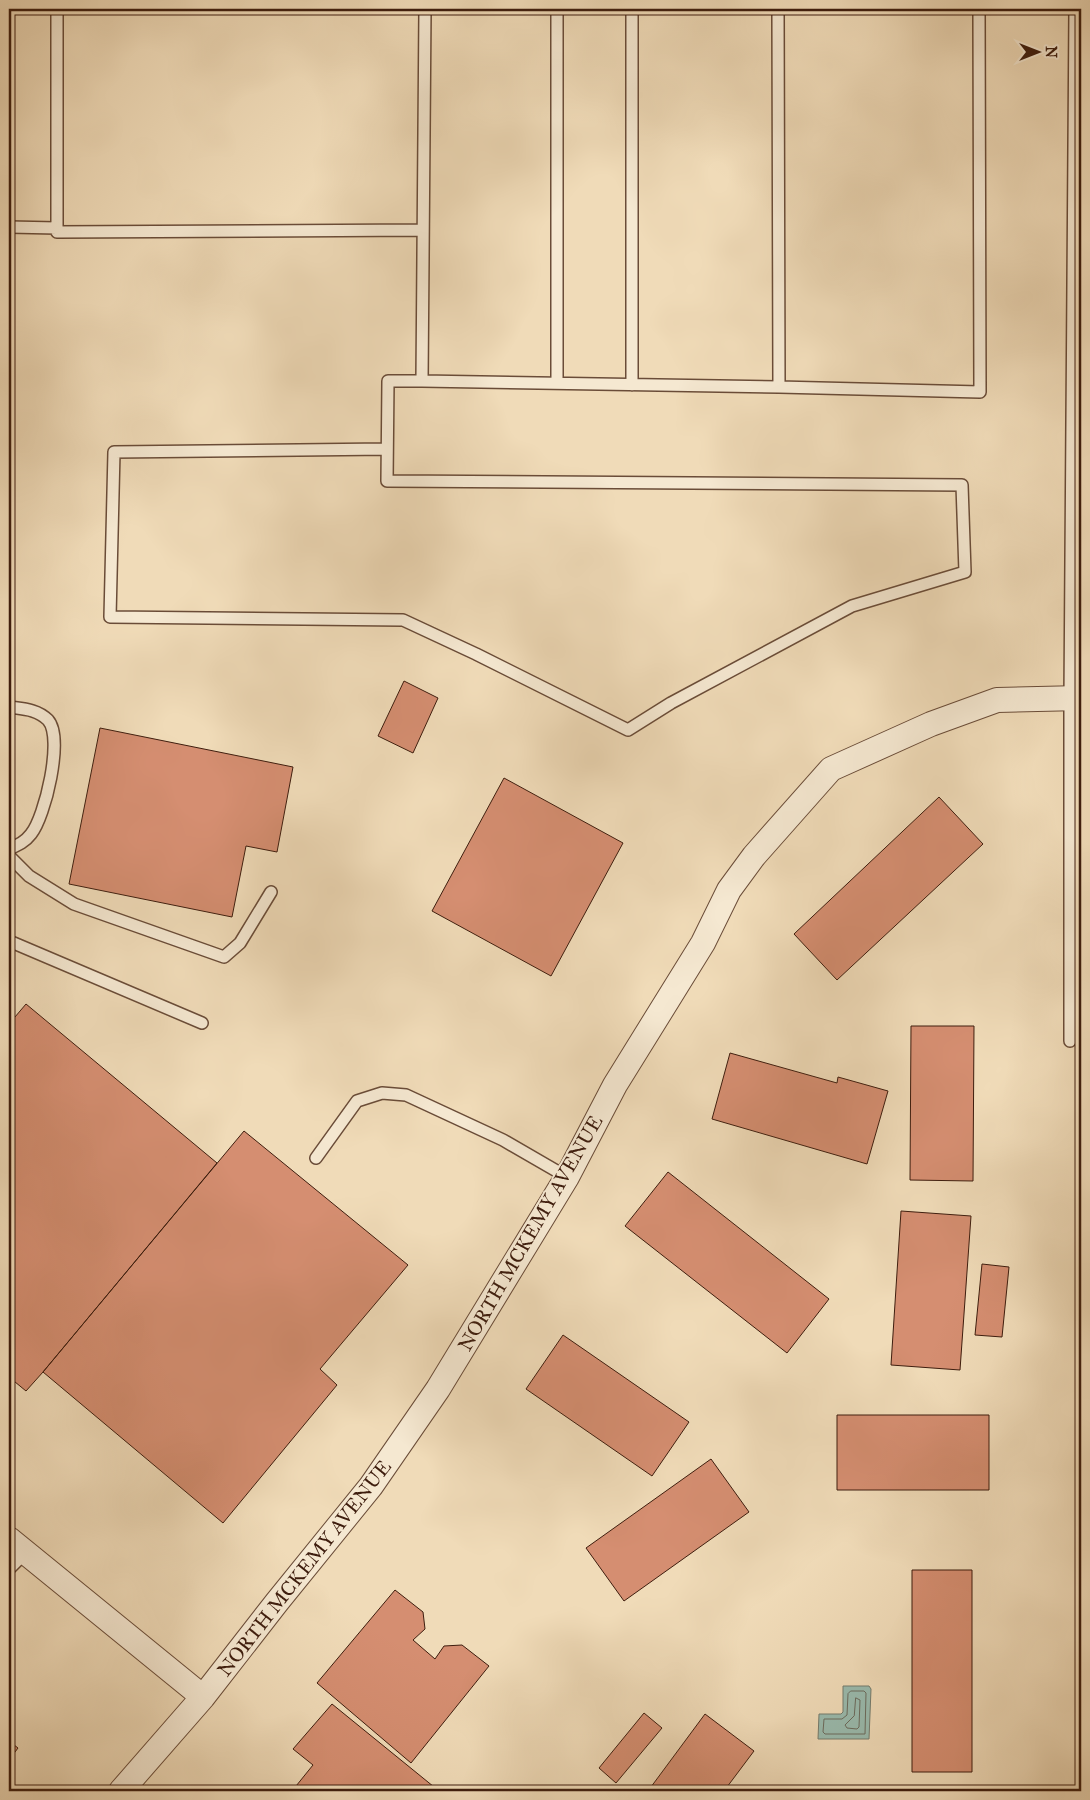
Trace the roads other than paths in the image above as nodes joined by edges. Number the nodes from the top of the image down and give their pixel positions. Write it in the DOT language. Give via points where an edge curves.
graph roads {
  1 [pos="57,9"];
  2 [pos="424,9"];
  3 [pos="556,9"];
  4 [pos="632,9"];
  5 [pos="778,9"];
  6 [pos="978,9"];
  7 [pos="1075,9"];
  8 [pos="9,227"];
  9 [pos="57,228"];
  10 [pos="423,230"];
  11 [pos="422,381"];
  12 [pos="557,383"];
  13 [pos="632,384"];
  14 [pos="779,387"];
  15 [pos="387,449"];
  16 [pos="1076,698"];
  17 [pos="9,707"];
  18 [pos="9,849"];
  19 [pos="9,856"];
  20 [pos="271,892"];
  21 [pos="9,942"];
  22 [pos="202,1023"];
  23 [pos="1070,1041"];
  24 [pos="316,1158"];
  25 [pos="567,1177"];
  26 [pos="14,1554"];
  27 [pos="203,1697"];
  28 [pos="121,1791"];
  1 -- 9 [label="lane"];
  2 -- 10 [label="lane"];
  3 -- 12 [label="lane"];
  4 -- 13 [label="lane"];
  5 -- 14 [label="lane"];
  6 -- 14 [label="lane" via="980,392"];
  7 -- 16 [label="lane"];
  8 -- 9 [label="lane"];
  9 -- 10 [label="lane" via="57,232"];
  10 -- 11 [label="lane"];
  11 -- 12 [label="lane"];
  11 -- 15 [label="lane" via="388,381"];
  12 -- 13 [label="lane"];
  13 -- 14 [label="lane"];
  15 -- 15 [label="lane" via="387,481 962,485 965,572 852,606 671,703 628,730 403,620 110,617 114,452"];
  16 -- 23 [label="lane"];
  16 -- 25 [label="street, NORTH MCKEMY AVENUE" via="997,700 931,724 832,769 754,856 729,890 703,943 616,1085"];
  17 -- 18 [label="lane" via="39,712 50,722 55,742 53,769 41,813 32,833 21,844"];
  19 -- 20 [label="lane" via="29,876 74,904 224,957 240,943"];
  21 -- 22 [label="lane"];
  24 -- 25 [label="lane" via="356,1101 382,1093 406,1095 502,1140"];
  25 -- 27 [label="street, NORTH MCKEMY AVENUE" via="438,1389 371,1486"];
  26 -- 27 [label="street, NORTH MCKEMY AVENUE"];
  27 -- 28 [label="street"];
}
